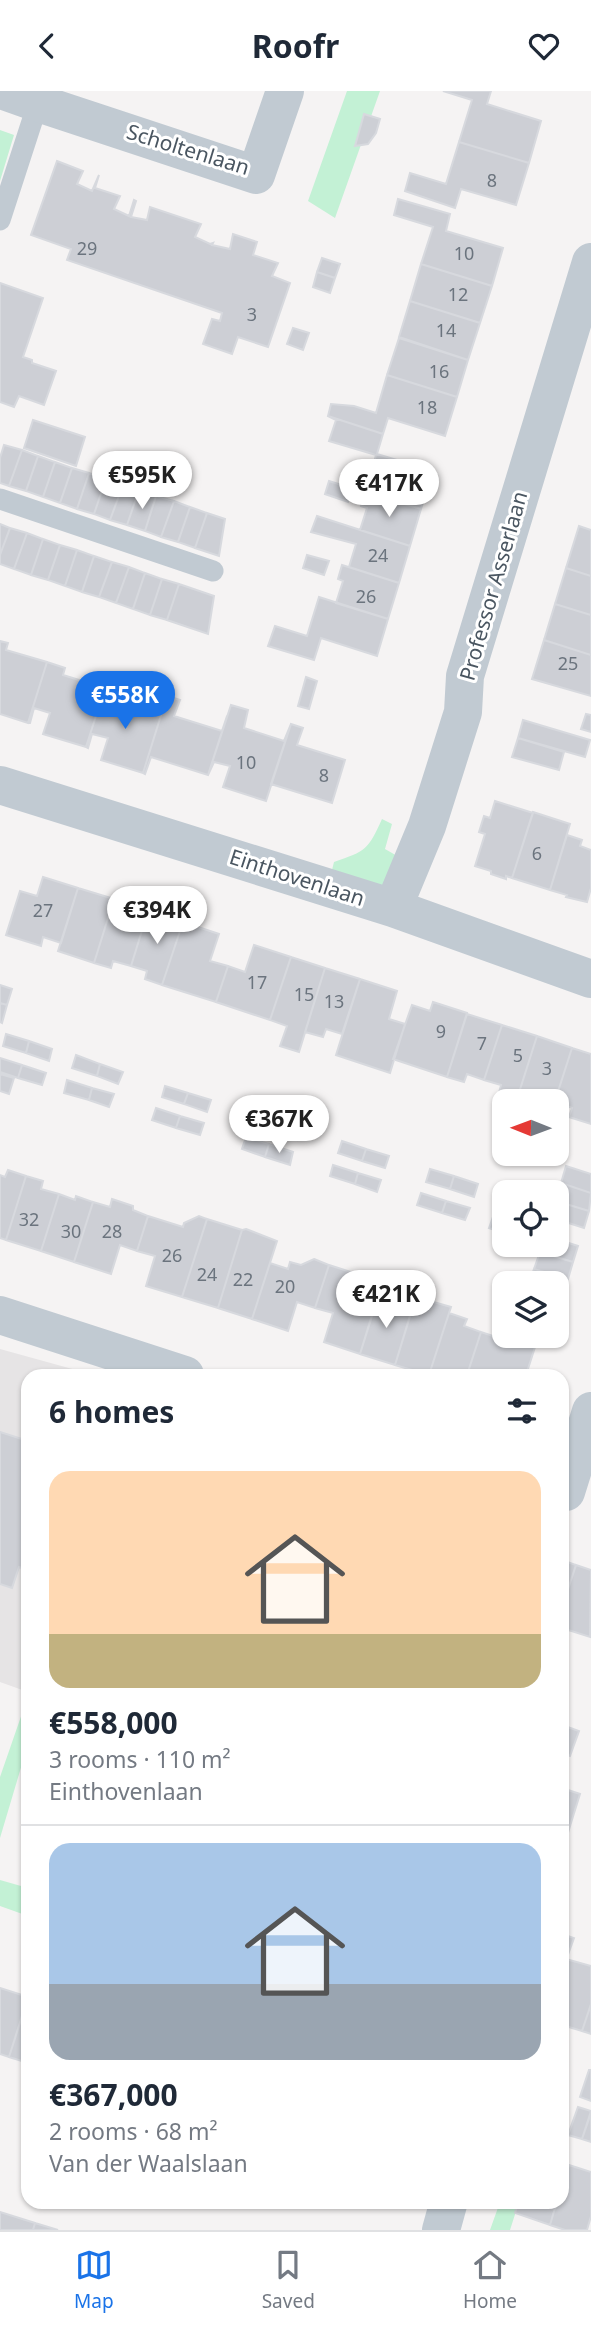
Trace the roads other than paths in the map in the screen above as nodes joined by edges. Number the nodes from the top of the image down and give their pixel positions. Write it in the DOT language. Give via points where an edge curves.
graph roads {
  1 [pos="285,91"];
  2 [pos="28,95"];
  3 [pos="0,220"];
  4 [pos="591,262"];
  5 [pos="0,499"];
  6 [pos="213,571"];
  7 [pos="0,785"];
  8 [pos="393,908"];
  9 [pos="591,978"];
  10 [pos="0,1315"];
  11 [pos="166,1369"];
  12 [pos="591,1411"];
  13 [pos="573,1495"];
  14 [pos="447,2209"];
  15 [pos="441,2230"];
  1 -- 2 [label="street, Scholtenlaan" via="256,175"];
  2 -- 3 [label="lane"];
  4 -- 8 [label="street, Professor Asserlaan" via="465,676 463,712 427,826"];
  5 -- 6 [label="lane"];
  7 -- 8 [label="street, Einthovenlaan"];
  8 -- 9 [label="street, Einthovenlaan"];
  10 -- 11 [label="street"];
  12 -- 13 [label="street"];
  14 -- 15 [label="street"];
}
